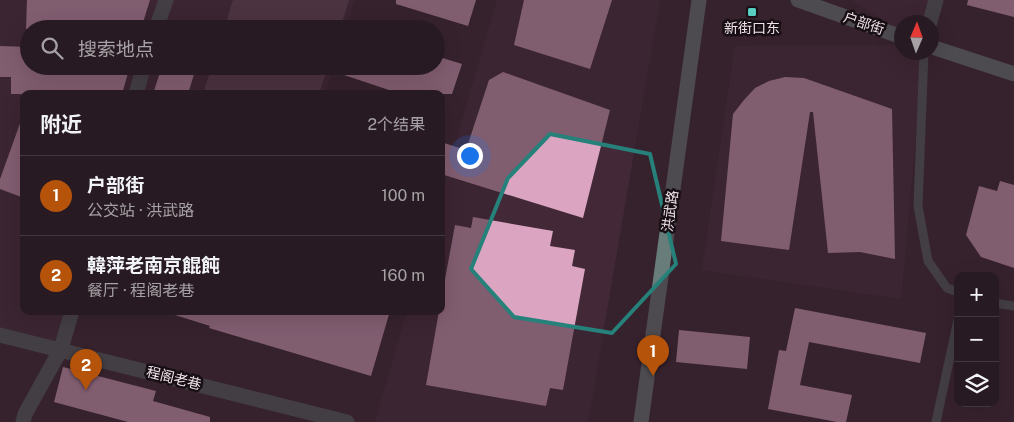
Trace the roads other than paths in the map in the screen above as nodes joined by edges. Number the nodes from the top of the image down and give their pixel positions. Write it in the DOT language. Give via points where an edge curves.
graph roads {
  1 [pos="166,0"];
  2 [pos="699,0"];
  3 [pos="798,0"];
  4 [pos="936,0"];
  5 [pos="932,15"];
  6 [pos="159,20"];
  7 [pos="894,33"];
  8 [pos="939,49"];
  9 [pos="924,60"];
  10 [pos="1014,74"];
  11 [pos="141,75"];
  12 [pos="137,90"];
  13 [pos="954,291"];
  14 [pos="999,304"];
  15 [pos="1014,306"];
  16 [pos="71,315"];
  17 [pos="0,334"];
  18 [pos="954,339"];
  19 [pos="61,349"];
  20 [pos="289,415"];
  21 [pos="23,422"];
  22 [pos="348,422"];
  23 [pos="641,422"];
  24 [pos="936,422"];
  1 -- 6 [label="street"];
  2 -- 23 [label="main road, 洪武路"];
  3 -- 7 [label="main road, 户部街"];
  4 -- 5 [label="street"];
  8 -- 10 [label="main road"];
  9 -- 13 [label="lane" via="918,206 928,261 947,288"];
  11 -- 12 [label="street"];
  14 -- 15 [label="lane"];
  16 -- 19 [label="street"];
  17 -- 19 [label="street, 程阁老巷"];
  18 -- 24 [label="lane"];
  19 -- 20 [label="street, 程阁老巷"];
  19 -- 21 [label="street"];
  20 -- 22 [label="street, 程阁老巷"];
}
